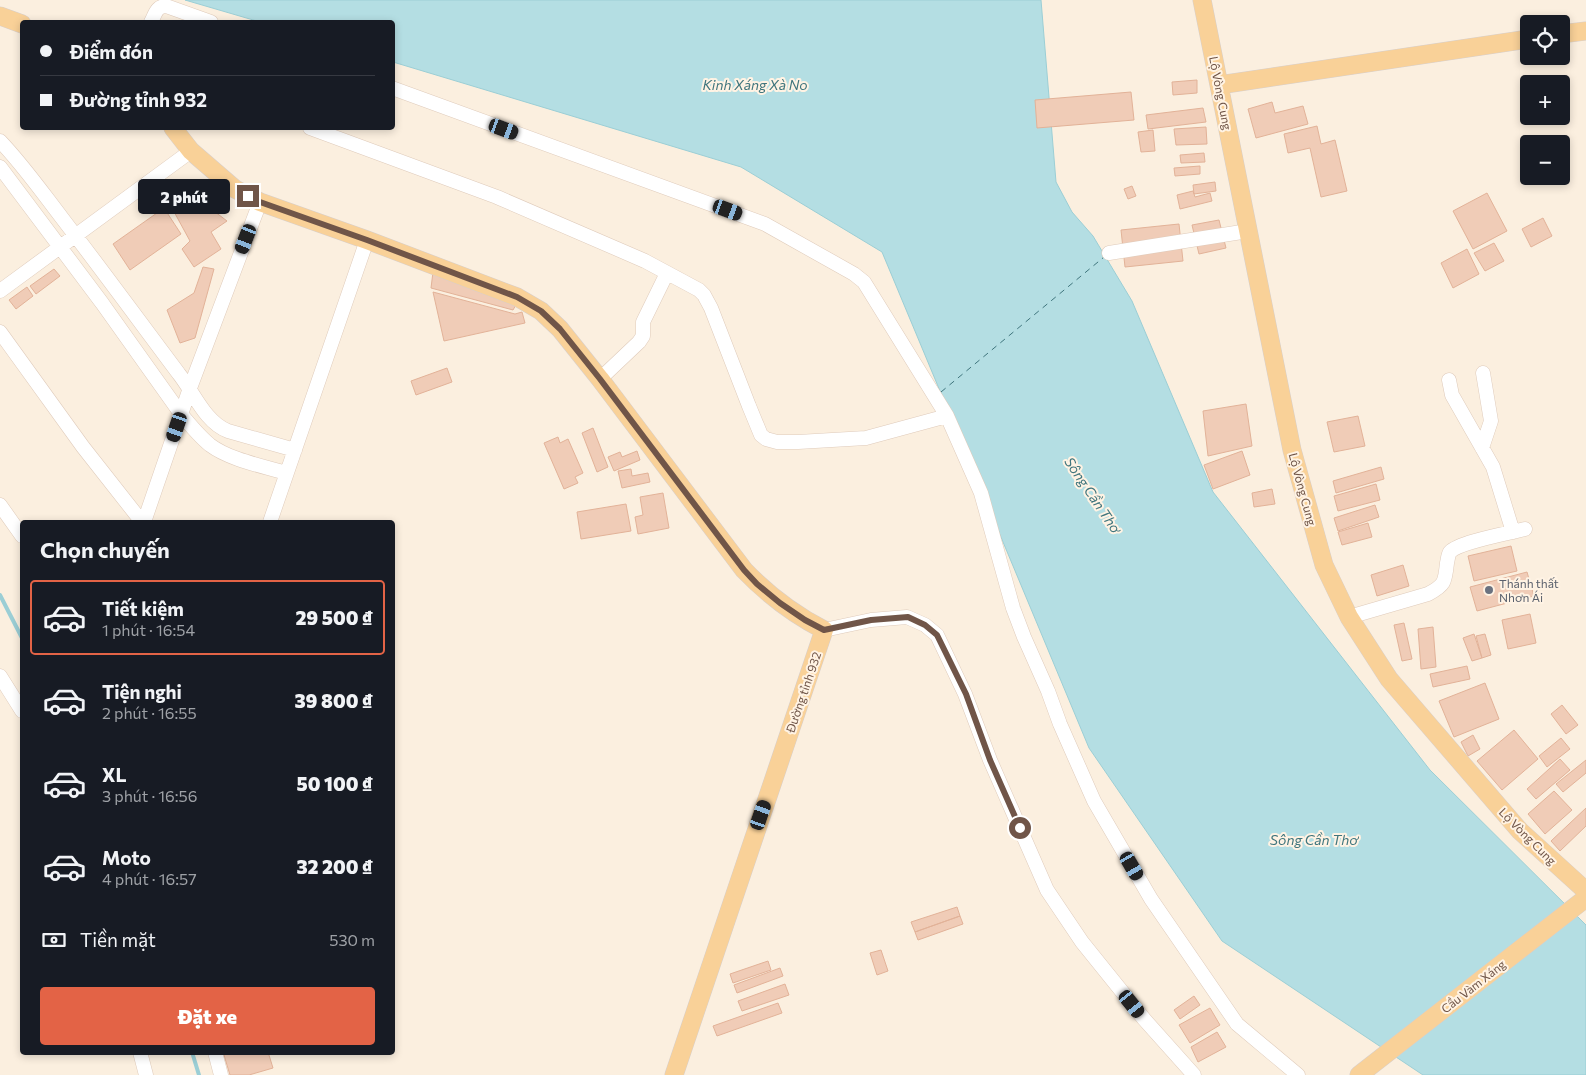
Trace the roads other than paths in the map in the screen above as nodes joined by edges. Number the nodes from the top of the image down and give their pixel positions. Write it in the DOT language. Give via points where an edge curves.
graph roads {
  1 [pos="1202,0"];
  2 [pos="0,16"];
  3 [pos="152,20"];
  4 [pos="205,20"];
  5 [pos="20,23"];
  6 [pos="1586,31"];
  7 [pos="1570,33"];
  8 [pos="1520,40"];
  9 [pos="1219,85"];
  10 [pos="395,89"];
  11 [pos="174,130"];
  12 [pos="315,130"];
  13 [pos="0,141"];
  14 [pos="191,151"];
  15 [pos="0,167"];
  16 [pos="260,202"];
  17 [pos="1248,231"];
  18 [pos="76,236"];
  19 [pos="367,240"];
  20 [pos="61,246"];
  21 [pos="1109,253"];
  22 [pos="668,272"];
  23 [pos="0,292"];
  24 [pos="0,332"];
  25 [pos="1483,373"];
  26 [pos="600,379"];
  27 [pos="1448,380"];
  28 [pos="190,388"];
  29 [pos="181,414"];
  30 [pos="947,416"];
  31 [pos="1482,448"];
  32 [pos="295,450"];
  33 [pos="286,474"];
  34 [pos="0,505"];
  35 [pos="141,520"];
  36 [pos="144,520"];
  37 [pos="271,520"];
  38 [pos="20,533"];
  39 [pos="1349,617"];
  40 [pos="824,630"];
  41 [pos="0,676"];
  42 [pos="20,708"];
  43 [pos="1586,891"];
  44 [pos="1586,898"];
  45 [pos="141,1055"];
  46 [pos="216,1055"];
  47 [pos="146,1075"];
  48 [pos="221,1075"];
  49 [pos="674,1075"];
  50 [pos="1194,1075"];
  51 [pos="1298,1075"];
  52 [pos="1359,1075"];
  1 -- 9 [label="main road, Lộ Vòng Cung"];
  2 -- 5 [label="main road"];
  3 -- 4 [label="street" via="160,6 166,6"];
  6 -- 7 [label="main road"];
  8 -- 9 [label="main road"];
  9 -- 17 [label="main road, Lộ Vòng Cung"];
  10 -- 30 [label="street" via="765,224 854,274 864,282 938,394"];
  11 -- 14 [label="main road"];
  12 -- 22 [label="street" via="497,197"];
  13 -- 18 [label="street"];
  14 -- 16 [label="main road" via="236,190"];
  14 -- 18 [label="street"];
  15 -- 20 [label="street"];
  16 -- 19 [label="main road"];
  16 -- 28 [label="street"];
  17 -- 21 [label="street"];
  17 -- 39 [label="main road, Lộ Vòng Cung" via="1292,450 1324,565"];
  18 -- 20 [label="street"];
  18 -- 28 [label="street"];
  19 -- 26 [label="main road" via="529,303 555,324"];
  19 -- 32 [label="street"];
  20 -- 23 [label="street"];
  20 -- 29 [label="street"];
  22 -- 26 [label="street" via="643,322 639,342"];
  22 -- 30 [label="street" via="704,295 748,406 766,439 777,442 854,440"];
  24 -- 35 [label="street" via="83,447"];
  25 -- 31 [label="street" via="1491,420"];
  26 -- 40 [label="main road" via="744,570 782,605"];
  27 -- 31 [label="street" via="1452,396"];
  28 -- 29 [label="street"];
  28 -- 32 [label="street" via="208,416 222,428"];
  29 -- 33 [label="street" via="217,449"];
  29 -- 36 [label="street"];
  30 -- 51 [label="street" via="981,494 1024,637 1094,800 1151,899 1236,1024"];
  31 -- 39 [label="street" via="1519,530 1451,551 1444,583 1428,594"];
  32 -- 33 [label="street"];
  33 -- 37 [label="street"];
  34 -- 38 [label="street"];
  39 -- 43 [label="main road, Lộ Vòng Cung" via="1389,679 1445,745 1520,831"];
  40 -- 49 [label="main road, Đường tỉnh 932"];
  40 -- 50 [label="street" via="871,620 908,617 937,635 966,694 990,760 1048,890 1082,942"];
  41 -- 42 [label="street"];
  44 -- 52 [label="main road, Cầu Vàm Xáng"];
  45 -- 47 [label="street"];
  46 -- 48 [label="street"];
}
